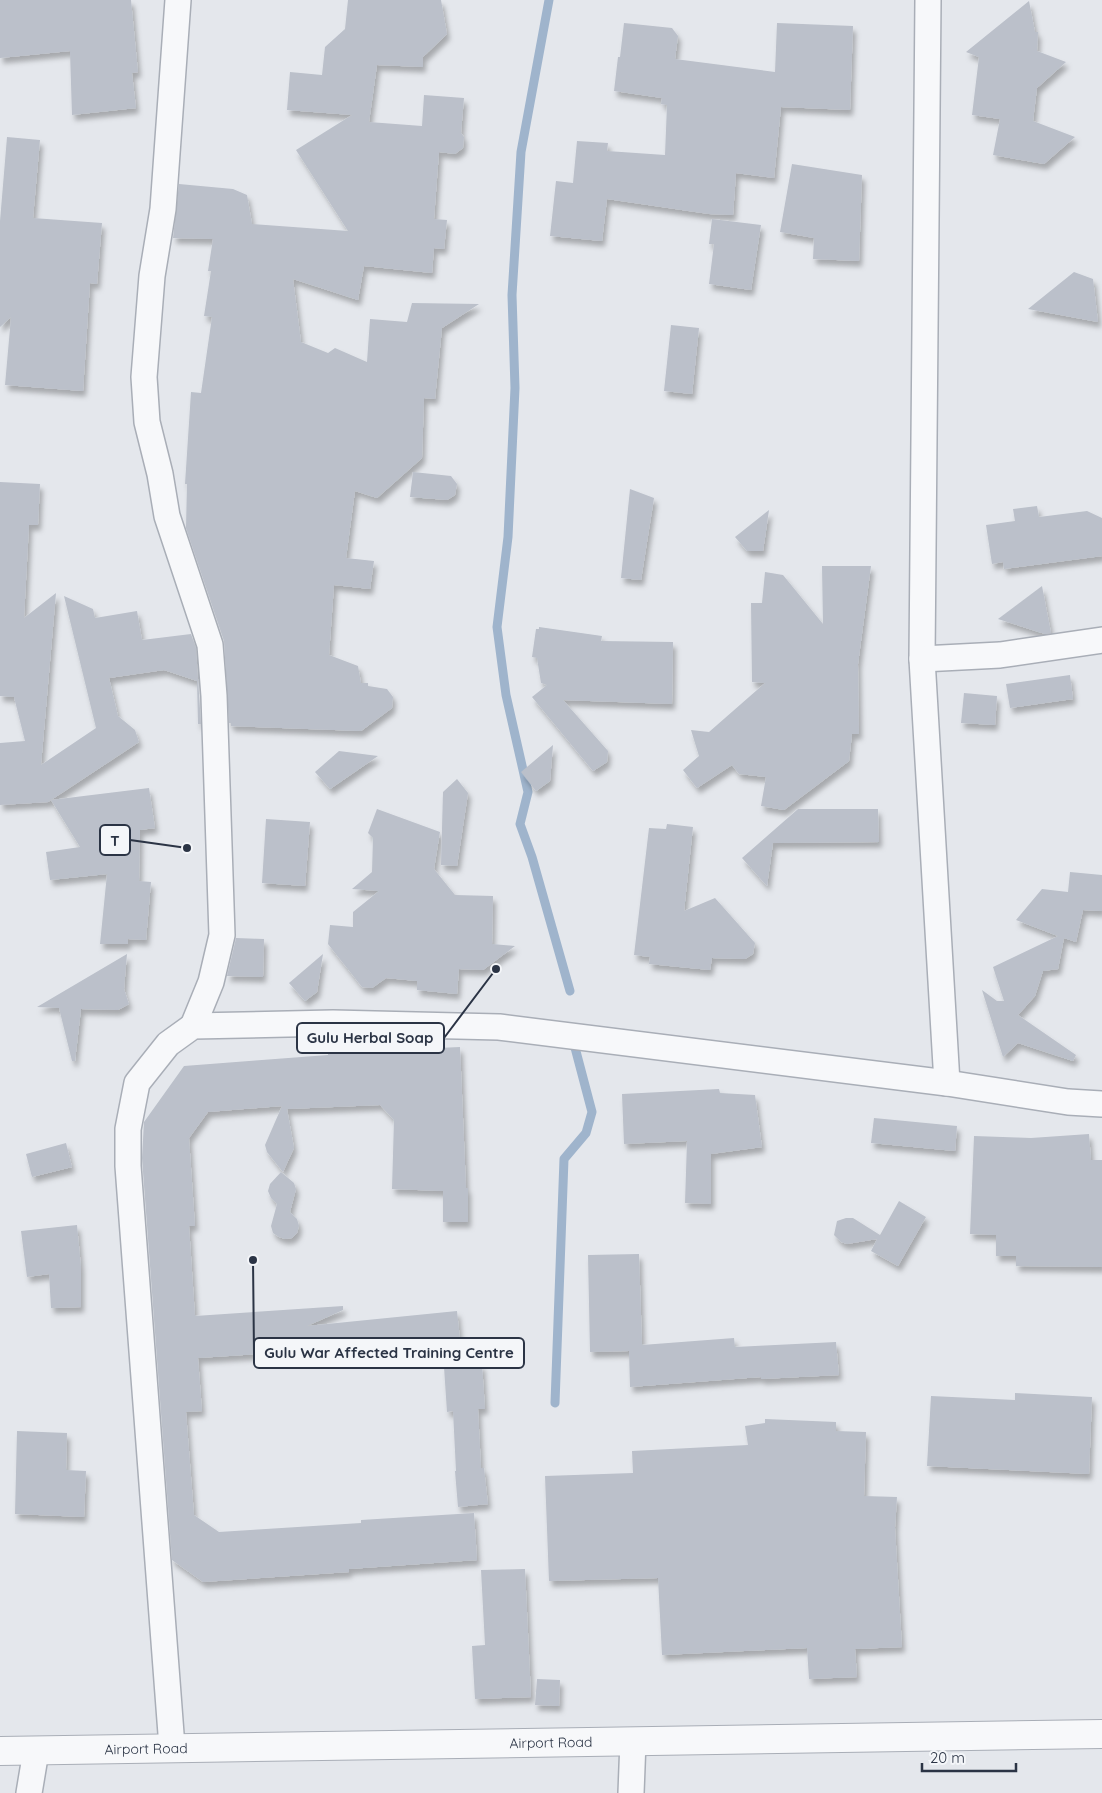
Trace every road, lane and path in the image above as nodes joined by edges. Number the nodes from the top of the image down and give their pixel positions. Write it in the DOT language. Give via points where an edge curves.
graph roads {
  1 [pos="178,0"];
  2 [pos="928,0"];
  3 [pos="1102,640"];
  4 [pos="922,659"];
  5 [pos="193,1026"];
  6 [pos="947,1083"];
  7 [pos="1102,1104"];
  8 [pos="1102,1734"];
  9 [pos="632,1741"];
  10 [pos="172,1747"];
  11 [pos="0,1751"];
  12 [pos="36,1751"];
  13 [pos="30,1793"];
  14 [pos="631,1793"];
  1 -- 5 [label="street" via="163,209 152,276 144,377 147,422 167,516 210,645 213,679 222,935 211,982"];
  2 -- 4 [label="street"];
  3 -- 4 [label="street" via="1000,655"];
  4 -- 6 [label="street"];
  5 -- 6 [label="street" via="333,1023 499,1027"];
  5 -- 10 [label="street" via="168,1044 137,1083 128,1129 130,1196"];
  6 -- 7 [label="street" via="1068,1102"];
  8 -- 9 [label="street, Airport Road"];
  9 -- 10 [label="street, Airport Road"];
  9 -- 14 [label="street"];
  10 -- 12 [label="street, Airport Road"];
  11 -- 12 [label="street, Airport Road"];
  12 -- 13 [label="street"];
}
